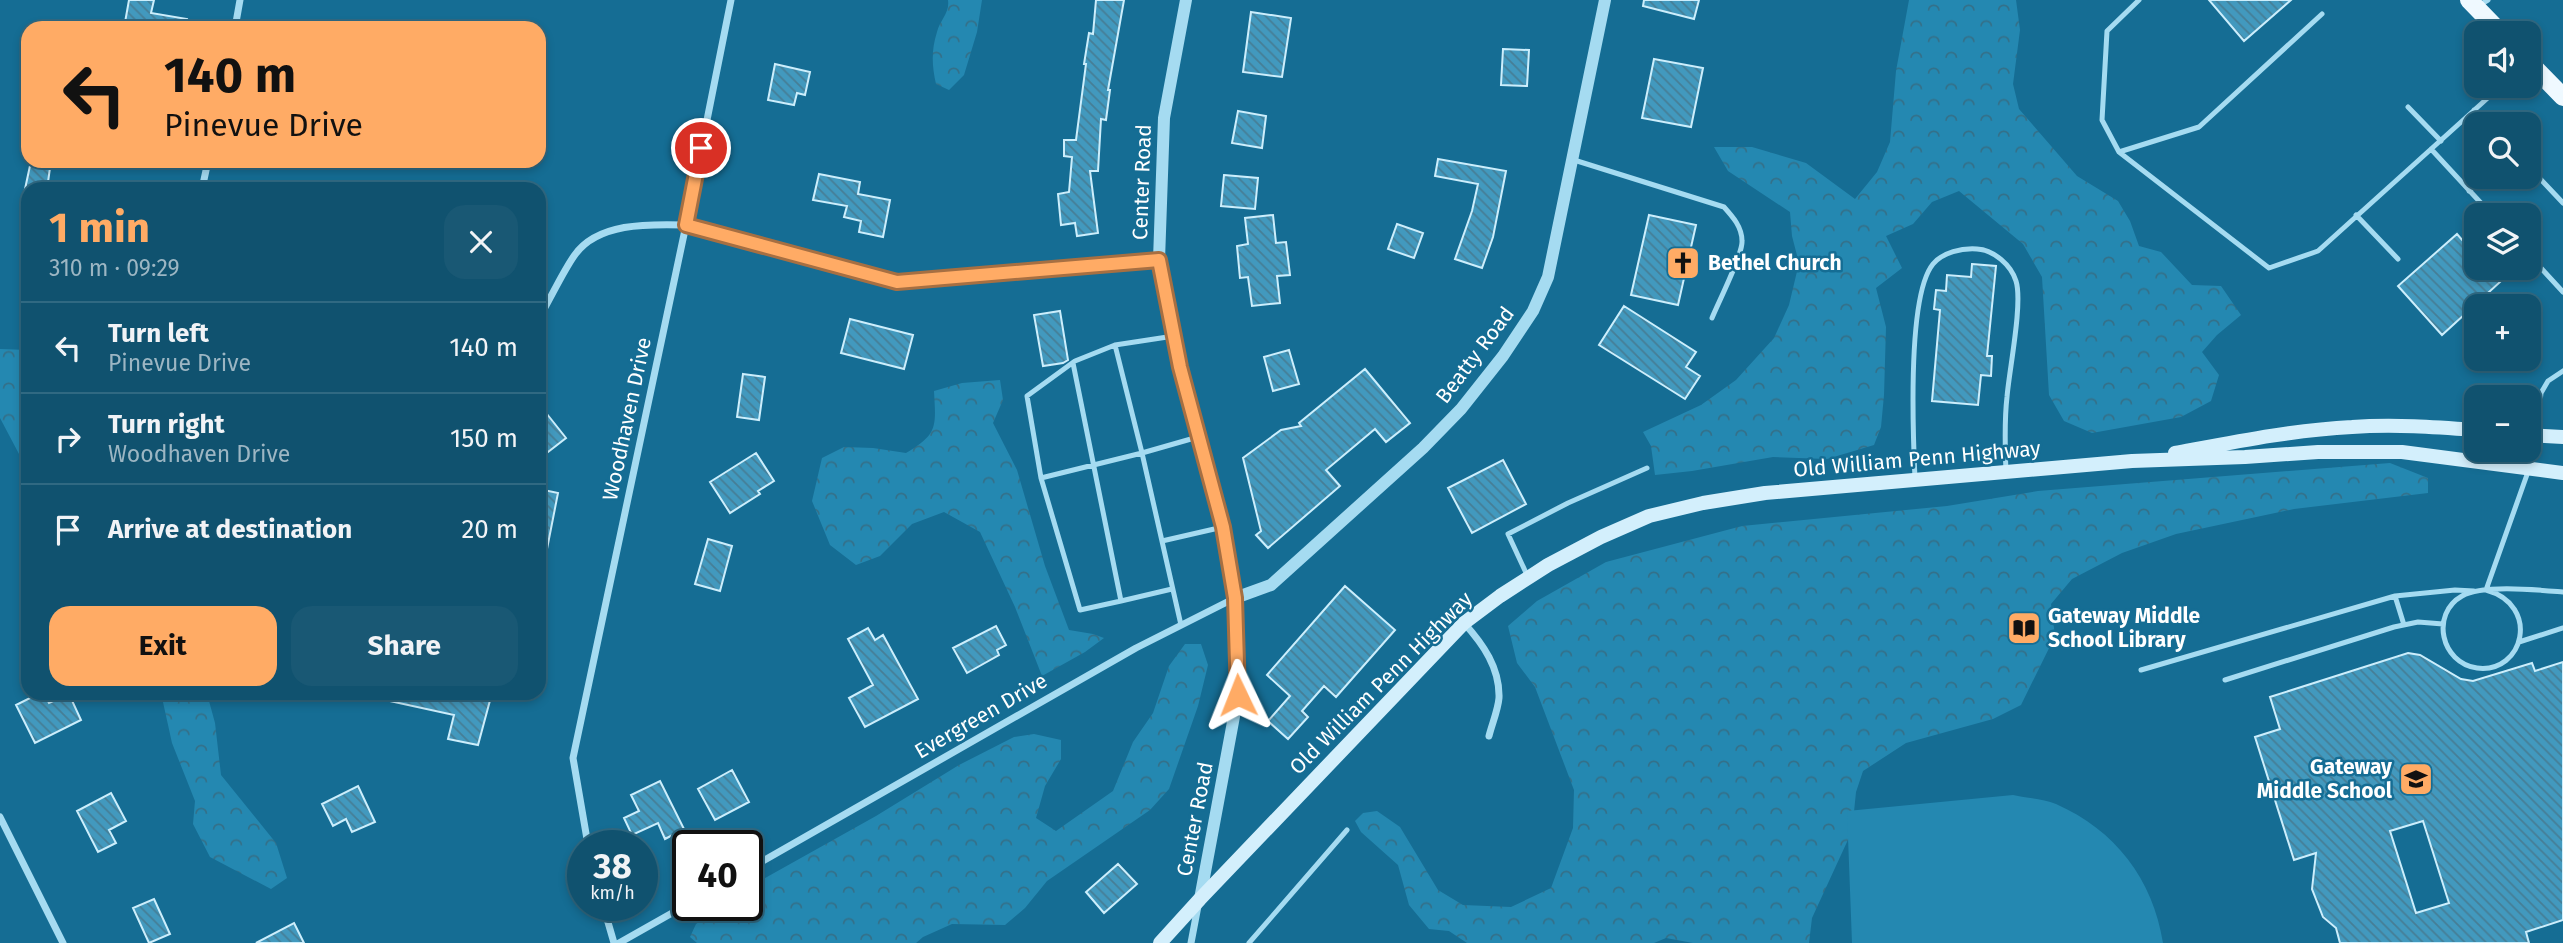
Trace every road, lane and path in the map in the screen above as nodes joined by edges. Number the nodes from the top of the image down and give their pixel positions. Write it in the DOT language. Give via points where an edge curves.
graph roads {
  1 [pos="240,0"];
  2 [pos="731,0"];
  3 [pos="1186,0"];
  4 [pos="1605,0"];
  5 [pos="2139,0"];
  6 [pos="2478,2"];
  7 [pos="2322,14"];
  8 [pos="236,21"];
  9 [pos="2492,21"];
  10 [pos="2541,74"];
  11 [pos="2563,97"];
  12 [pos="2488,98"];
  13 [pos="2408,107"];
  14 [pos="2474,110"];
  15 [pos="2441,141"];
  16 [pos="2431,149"];
  17 [pos="2119,152"];
  18 [pos="1574,160"];
  19 [pos="2541,180"];
  20 [pos="2469,191"];
  21 [pos="2480,203"];
  22 [pos="2563,203"];
  23 [pos="2357,215"];
  24 [pos="686,225"];
  25 [pos="2398,259"];
  26 [pos="1159,260"];
  27 [pos="2541,268"];
  28 [pos="2563,292"];
  29 [pos="546,306"];
  30 [pos="1712,318"];
  31 [pos="1174,336"];
  32 [pos="1115,345"];
  33 [pos="1073,363"];
  34 [pos="2563,371"];
  35 [pos="2541,393"];
  36 [pos="2464,429"];
  37 [pos="2541,436"];
  38 [pos="1199,437"];
  39 [pos="2563,438"];
  40 [pos="1142,453"];
  41 [pos="2132,461"];
  42 [pos="2530,462"];
  43 [pos="1093,465"];
  44 [pos="1647,468"];
  45 [pos="2529,470"];
  46 [pos="2006,472"];
  47 [pos="2563,473"];
  48 [pos="1041,478"];
  49 [pos="1915,480"];
  50 [pos="1223,527"];
  51 [pos="1162,541"];
  52 [pos="1529,578"];
  53 [pos="1172,589"];
  54 [pos="2486,590"];
  55 [pos="2474,591"];
  56 [pos="2563,592"];
  57 [pos="2395,596"];
  58 [pos="1235,598"];
  59 [pos="1121,601"];
  60 [pos="1464,623"];
  61 [pos="2443,624"];
  62 [pos="1181,625"];
  63 [pos="2404,625"];
  64 [pos="2563,628"];
  65 [pos="2519,642"];
  66 [pos="2141,670"];
  67 [pos="2225,680"];
  68 [pos="1489,736"];
  69 [pos="0,817"];
  70 [pos="585,830"];
  71 [pos="1347,830"];
  72 [pos="763,861"];
  73 [pos="1200,899"];
  74 [pos="672,913"];
  75 [pos="608,921"];
  76 [pos="63,943"];
  77 [pos="616,943"];
  78 [pos="1160,943"];
  79 [pos="1191,943"];
  80 [pos="1249,943"];
  1 -- 8 [label="street"];
  2 -- 24 [label="street, Woodhaven Drive"];
  3 -- 26 [label="street, Center Road" via="1164,118"];
  4 -- 18 [label="street, Beatty Road"];
  5 -- 17 [label="lane" via="2107,31 2102,120"];
  6 -- 9 [label="main road"];
  7 -- 17 [label="lane" via="2199,127"];
  10 -- 11 [label="main road"];
  12 -- 14 [label="lane"];
  13 -- 15 [label="lane"];
  14 -- 15 [label="lane"];
  15 -- 16 [label="lane"];
  16 -- 20 [label="lane"];
  16 -- 23 [label="lane"];
  17 -- 23 [label="lane" via="2269,268 2318,251"];
  18 -- 30 [label="lane" via="1724,208 1732,216 1743,243"];
  18 -- 58 [label="street, Beatty Road" via="1548,277 1533,311 1503,356 1423,448 1300,561 1271,585"];
  19 -- 22 [label="lane"];
  20 -- 21 [label="lane"];
  23 -- 25 [label="lane"];
  24 -- 26 [label="street" via="897,282"];
  24 -- 29 [label="street" via="652,224 605,231 576,253"];
  24 -- 70 [label="street, Woodhaven Drive" via="573,758"];
  26 -- 31 [label="street, Center Road"];
  27 -- 28 [label="lane"];
  31 -- 32 [label="lane"];
  31 -- 38 [label="street, Center Road"];
  32 -- 33 [label="lane"];
  32 -- 40 [label="lane"];
  33 -- 43 [label="lane"];
  33 -- 48 [label="lane" via="1027,396"];
  34 -- 35 [label="lane" via="2548,381"];
  36 -- 41 [label="main road, Old William Penn Highway" via="2351,427 2244,440"];
  37 -- 39 [label="main road"];
  38 -- 40 [label="lane"];
  38 -- 50 [label="street, Center Road"];
  40 -- 43 [label="lane"];
  40 -- 51 [label="lane"];
  41 -- 45 [label="main road, Old William Penn Highway" via="2402,452"];
  41 -- 46 [label="main road, Old William Penn Highway"];
  42 -- 45 [label="lane"];
  43 -- 48 [label="lane"];
  43 -- 59 [label="lane"];
  44 -- 52 [label="lane" via="1508,534"];
  45 -- 47 [label="main road, Old William Penn Highway"];
  45 -- 54 [label="lane"];
  46 -- 49 [label="main road, Old William Penn Highway"];
  46 -- 49 [label="lane" via="2006,400 2018,301 2016,281 2006,263 1994,255 1979,249 1953,251 1934,262 1918,307"];
  48 -- 59 [label="lane" via="1080,610"];
  49 -- 52 [label="main road, Old William Penn Highway" via="1765,493 1662,513 1601,537"];
  50 -- 51 [label="lane"];
  50 -- 58 [label="street, Center Road"];
  51 -- 53 [label="lane"];
  52 -- 60 [label="main road, Old William Penn Highway"];
  53 -- 59 [label="lane"];
  53 -- 62 [label="lane"];
  54 -- 55 [label="lane"];
  54 -- 56 [label="lane"];
  54 -- 65 [label="lane" via="2508,600 2515,609"];
  55 -- 57 [label="lane"];
  55 -- 61 [label="lane" via="2453,603"];
  57 -- 63 [label="lane"];
  57 -- 66 [label="lane"];
  58 -- 62 [label="street, Evergreen Drive"];
  58 -- 73 [label="street, Center Road" via="1238,695"];
  60 -- 68 [label="street" via="1483,644 1495,670 1499,698"];
  60 -- 73 [label="main road, Old William Penn Highway"];
  61 -- 63 [label="lane"];
  61 -- 65 [label="lane" via="2447,648 2466,665 2491,668 2503,662"];
  62 -- 72 [label="street, Evergreen Drive"];
  63 -- 67 [label="lane"];
  64 -- 65 [label="lane"];
  69 -- 76 [label="street"];
  71 -- 80 [label="lane"];
  73 -- 78 [label="main road, Old William Penn Highway"];
  73 -- 79 [label="street, Center Road"];
  74 -- 77 [label="street"];
  75 -- 77 [label="street"];
}
